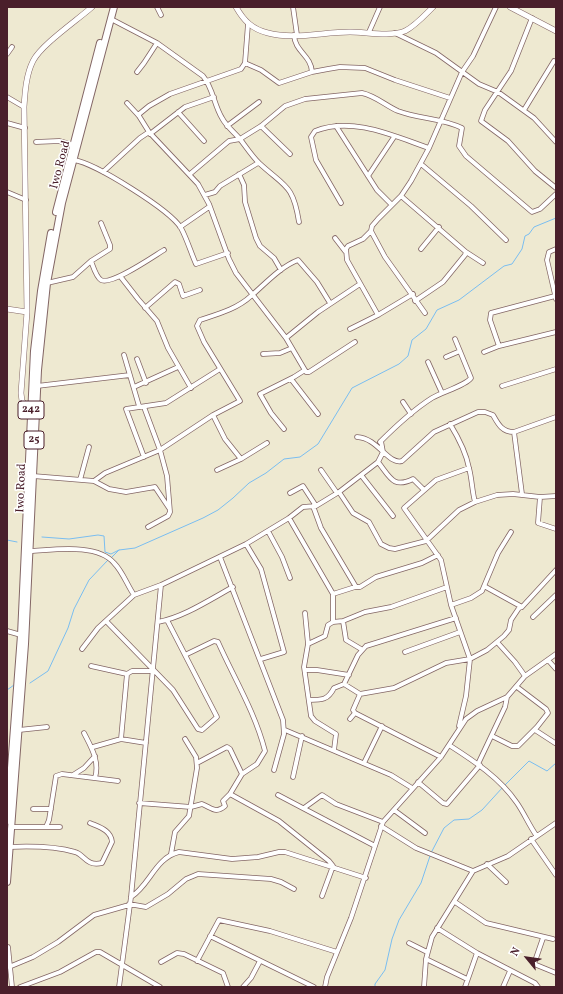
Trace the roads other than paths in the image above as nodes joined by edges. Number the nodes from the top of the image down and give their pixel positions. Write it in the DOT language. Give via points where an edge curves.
graph roads {
  1 [pos="92,7"];
  2 [pos="110,7"];
  3 [pos="114,7"];
  4 [pos="157,7"];
  5 [pos="236,7"];
  6 [pos="293,7"];
  7 [pos="380,7"];
  8 [pos="433,7"];
  9 [pos="496,7"];
  10 [pos="510,7"];
  11 [pos="161,15"];
  12 [pos="532,18"];
  13 [pos="111,19"];
  14 [pos="248,24"];
  15 [pos="369,32"];
  16 [pos="556,32"];
  17 [pos="394,33"];
  18 [pos="295,35"];
  19 [pos="157,43"];
  20 [pos="12,47"];
  21 [pos="7,54"];
  22 [pos="554,61"];
  23 [pos="245,63"];
  24 [pos="137,72"];
  25 [pos="312,72"];
  26 [pos="462,72"];
  27 [pos="207,81"];
  28 [pos="498,92"];
  29 [pos="7,97"];
  30 [pos="214,97"];
  31 [pos="450,98"];
  32 [pos="259,102"];
  33 [pos="127,103"];
  34 [pos="86,105"];
  35 [pos="24,107"];
  36 [pos="524,110"];
  37 [pos="178,112"];
  38 [pos="138,115"];
  39 [pos="441,120"];
  40 [pos="7,124"];
  41 [pos="227,126"];
  42 [pos="261,126"];
  43 [pos="336,126"];
  44 [pos="25,128"];
  45 [pos="150,133"];
  46 [pos="394,137"];
  47 [pos="240,139"];
  48 [pos="204,141"];
  49 [pos="36,142"];
  50 [pos="556,142"];
  51 [pos="73,145"];
  52 [pos="429,148"];
  53 [pos="290,154"];
  54 [pos="74,160"];
  55 [pos="258,163"];
  56 [pos="421,164"];
  57 [pos="103,172"];
  58 [pos="190,174"];
  59 [pos="240,174"];
  60 [pos="368,176"];
  61 [pos="556,188"];
  62 [pos="7,192"];
  63 [pos="556,194"];
  64 [pos="205,195"];
  65 [pos="401,196"];
  66 [pos="26,200"];
  67 [pos="341,203"];
  68 [pos="392,205"];
  69 [pos="209,206"];
  70 [pos="101,222"];
  71 [pos="299,222"];
  72 [pos="180,227"];
  73 [pos="439,227"];
  74 [pos="372,231"];
  75 [pos="334,238"];
  76 [pos="506,240"];
  77 [pos="421,249"];
  78 [pos="556,249"];
  79 [pos="164,250"];
  80 [pos="345,251"];
  81 [pos="466,252"];
  82 [pos="228,253"];
  83 [pos="91,261"];
  84 [pos="483,263"];
  85 [pos="282,270"];
  86 [pos="120,276"];
  87 [pos="47,283"];
  88 [pos="360,284"];
  89 [pos="200,290"];
  90 [pos="413,294"];
  91 [pos="252,296"];
  92 [pos="556,297"];
  93 [pos="416,301"];
  94 [pos="330,303"];
  95 [pos="7,308"];
  96 [pos="145,308"];
  97 [pos="28,312"];
  98 [pos="425,313"];
  99 [pos="378,315"];
  100 [pos="350,329"];
  101 [pos="556,332"];
  102 [pos="286,338"];
  103 [pos="455,339"];
  104 [pos="355,342"];
  105 [pos="499,346"];
  106 [pos="292,348"];
  107 [pos="460,351"];
  108 [pos="484,352"];
  109 [pos="263,354"];
  110 [pos="124,356"];
  111 [pos="446,358"];
  112 [pos="137,359"];
  113 [pos="428,362"];
  114 [pos="178,367"];
  115 [pos="220,369"];
  116 [pos="556,369"];
  117 [pos="305,370"];
  118 [pos="130,375"];
  119 [pos="290,378"];
  120 [pos="146,383"];
  121 [pos="37,386"];
  122 [pos="502,386"];
  123 [pos="134,387"];
  124 [pos="191,388"];
  125 [pos="442,393"];
  126 [pos="403,402"];
  127 [pos="141,407"];
  128 [pos="31,410"];
  129 [pos="318,414"];
  130 [pos="410,414"];
  131 [pos="213,415"];
  132 [pos="556,417"];
  133 [pos="450,424"];
  134 [pos="284,429"];
  135 [pos="514,432"];
  136 [pos="357,437"];
  137 [pos="381,442"];
  138 [pos="267,443"];
  139 [pos="377,445"];
  140 [pos="32,447"];
  141 [pos="89,447"];
  142 [pos="160,450"];
  143 [pos="383,452"];
  144 [pos="144,457"];
  145 [pos="241,459"];
  146 [pos="378,462"];
  147 [pos="469,468"];
  148 [pos="217,470"];
  149 [pos="321,470"];
  150 [pos="362,475"];
  151 [pos="33,476"];
  152 [pos="80,480"];
  153 [pos="94,481"];
  154 [pos="424,490"];
  155 [pos="290,493"];
  156 [pos="338,493"];
  157 [pos="168,494"];
  158 [pos="522,494"];
  159 [pos="556,496"];
  160 [pos="540,497"];
  161 [pos="163,498"];
  162 [pos="475,502"];
  163 [pos="315,506"];
  164 [pos="169,508"];
  165 [pos="393,516"];
  166 [pos="289,518"];
  167 [pos="148,527"];
  168 [pos="556,528"];
  169 [pos="268,531"];
  170 [pos="511,532"];
  171 [pos="426,541"];
  172 [pos="246,544"];
  173 [pos="30,551"];
  174 [pos="438,555"];
  175 [pos="220,557"];
  176 [pos="556,570"];
  177 [pos="290,578"];
  178 [pos="161,585"];
  179 [pos="484,586"];
  180 [pos="355,587"];
  181 [pos="446,587"];
  182 [pos="233,588"];
  183 [pos="333,594"];
  184 [pos="556,595"];
  185 [pos="134,596"];
  186 [pos="451,605"];
  187 [pos="522,607"];
  188 [pos="305,613"];
  189 [pos="533,617"];
  190 [pos="456,618"];
  191 [pos="166,620"];
  192 [pos="343,621"];
  193 [pos="107,622"];
  194 [pos="158,622"];
  195 [pos="333,622"];
  196 [pos="7,631"];
  197 [pos="460,632"];
  198 [pos="21,635"];
  199 [pos="497,642"];
  200 [pos="308,644"];
  201 [pos="82,649"];
  202 [pos="361,649"];
  203 [pos="404,652"];
  204 [pos="556,654"];
  205 [pos="184,655"];
  206 [pos="261,659"];
  207 [pos="470,659"];
  208 [pos="548,660"];
  209 [pos="92,666"];
  210 [pos="153,669"];
  211 [pos="556,669"];
  212 [pos="305,670"];
  213 [pos="127,674"];
  214 [pos="349,675"];
  215 [pos="526,676"];
  216 [pos="344,684"];
  217 [pos="517,688"];
  218 [pos="360,694"];
  219 [pos="507,697"];
  220 [pos="309,700"];
  221 [pos="355,713"];
  222 [pos="350,719"];
  223 [pos="382,726"];
  224 [pos="47,727"];
  225 [pos="459,728"];
  226 [pos="19,730"];
  227 [pos="285,730"];
  228 [pos="535,730"];
  229 [pos="84,733"];
  230 [pos="302,736"];
  231 [pos="492,736"];
  232 [pos="121,739"];
  233 [pos="185,739"];
  234 [pos="146,743"];
  235 [pos="555,743"];
  236 [pos="449,745"];
  237 [pos="93,747"];
  238 [pos="334,750"];
  239 [pos="94,756"];
  240 [pos="441,757"];
  241 [pos="197,763"];
  242 [pos="364,763"];
  243 [pos="479,765"];
  244 [pos="274,770"];
  245 [pos="242,774"];
  246 [pos="73,775"];
  247 [pos="293,777"];
  248 [pos="95,778"];
  249 [pos="118,781"];
  250 [pos="418,782"];
  251 [pos="412,788"];
  252 [pos="230,794"];
  253 [pos="278,795"];
  254 [pos="11,801"];
  255 [pos="139,803"];
  256 [pos="191,807"];
  257 [pos="304,808"];
  258 [pos="51,809"];
  259 [pos="33,810"];
  260 [pos="394,810"];
  261 [pos="7,821"];
  262 [pos="90,823"];
  263 [pos="556,823"];
  264 [pos="382,824"];
  265 [pos="12,827"];
  266 [pos="60,827"];
  267 [pos="46,828"];
  268 [pos="425,833"];
  269 [pos="536,836"];
  270 [pos="531,839"];
  271 [pos="375,846"];
  272 [pos="10,847"];
  273 [pos="172,854"];
  274 [pos="487,864"];
  275 [pos="333,866"];
  276 [pos="473,872"];
  277 [pos="556,875"];
  278 [pos="366,878"];
  279 [pos="7,882"];
  280 [pos="506,882"];
  281 [pos="294,889"];
  282 [pos="322,896"];
  283 [pos="131,897"];
  284 [pos="454,902"];
  285 [pos="129,904"];
  286 [pos="437,928"];
  287 [pos="210,936"];
  288 [pos="543,938"];
  289 [pos="553,939"];
  290 [pos="409,943"];
  291 [pos="8,947"];
  292 [pos="337,952"];
  293 [pos="427,952"];
  294 [pos="477,953"];
  295 [pos="426,959"];
  296 [pos="197,961"];
  297 [pos="260,961"];
  298 [pos="161,962"];
  299 [pos="122,965"];
  300 [pos="9,967"];
  301 [pos="510,971"];
  302 [pos="556,973"];
  303 [pos="467,979"];
  304 [pos="12,987"];
  305 [pos="20,987"];
  306 [pos="119,987"];
  307 [pos="160,987"];
  308 [pos="228,987"];
  309 [pos="243,987"];
  310 [pos="314,987"];
  311 [pos="325,987"];
  312 [pos="424,987"];
  313 [pos="466,987"];
  314 [pos="503,987"];
  315 [pos="538,987"];
  1 -- 35 [label="street" via="37,54 30,68"];
  2 -- 34 [label="main road, Iwo Road / 242"];
  3 -- 13 [label="main road, Iwo Road / 25"];
  4 -- 11 [label="street"];
  5 -- 14 [label="street"];
  6 -- 18 [label="street"];
  7 -- 15 [label="street"];
  8 -- 17 [label="street" via="408,29"];
  9 -- 26 [label="street" via="473,56"];
  10 -- 12 [label="street"];
  12 -- 16 [label="street"];
  12 -- 28 [label="street" via="511,71"];
  13 -- 19 [label="street"];
  13 -- 34 [label="main road, Iwo Road / 25"];
  14 -- 18 [label="street" via="266,33"];
  14 -- 23 [label="street"];
  15 -- 17 [label="street"];
  15 -- 18 [label="street"];
  17 -- 26 [label="street" via="436,53"];
  18 -- 25 [label="street" via="295,45 309,61"];
  19 -- 24 [label="street"];
  19 -- 27 [label="street"];
  20 -- 21 [label="street"];
  22 -- 36 [label="street"];
  23 -- 25 [label="street" via="261,70 279,83"];
  23 -- 27 [label="street" via="241,69"];
  25 -- 31 [label="street" via="340,67 366,68"];
  26 -- 28 [label="street" via="479,84"];
  26 -- 31 [label="street"];
  27 -- 30 [label="street"];
  27 -- 38 [label="street" via="170,94"];
  28 -- 36 [label="street"];
  28 -- 61 [label="street" via="485,110 481,121 508,141 535,171"];
  29 -- 35 [label="street"];
  30 -- 37 [label="street"];
  30 -- 41 [label="street"];
  31 -- 39 [label="street"];
  32 -- 41 [label="street"];
  33 -- 38 [label="street"];
  34 -- 51 [label="main road, Iwo Road / 242"];
  34 -- 54 [label="main road, Iwo Road / 25"];
  35 -- 44 [label="street"];
  36 -- 50 [label="street"];
  37 -- 45 [label="street"];
  37 -- 48 [label="street"];
  38 -- 45 [label="street"];
  39 -- 42 [label="street" via="398,111 369,94 362,93 305,99 286,106"];
  39 -- 52 [label="street"];
  39 -- 63 [label="street" via="462,128 459,146 466,156 532,212 540,209"];
  40 -- 44 [label="street"];
  41 -- 47 [label="street"];
  42 -- 47 [label="street"];
  42 -- 53 [label="street"];
  43 -- 46 [label="street" via="365,128"];
  43 -- 60 [label="street"];
  43 -- 67 [label="street" via="315,131 311,135 311,145 320,170"];
  44 -- 66 [label="street"];
  45 -- 57 [label="street" via="140,138"];
  45 -- 58 [label="street"];
  46 -- 52 [label="street"];
  46 -- 60 [label="street"];
  47 -- 55 [label="street"];
  47 -- 58 [label="street" via="229,141"];
  49 -- 51 [label="street" via="59,141"];
  51 -- 128 [label="main road, Iwo Road / 242" via="58,202 41,291"];
  52 -- 56 [label="street"];
  54 -- 57 [label="street" via="82,161"];
  54 -- 87 [label="main road, Iwo Road / 25" via="56,230"];
  55 -- 59 [label="street"];
  55 -- 71 [label="street" via="288,188 295,201"];
  56 -- 65 [label="street"];
  56 -- 76 [label="street" via="471,206"];
  57 -- 72 [label="street" via="156,205"];
  58 -- 64 [label="street"];
  59 -- 64 [label="street" via="215,192"];
  59 -- 85 [label="street" via="256,238"];
  60 -- 68 [label="street"];
  62 -- 66 [label="street"];
  64 -- 69 [label="street"];
  65 -- 68 [label="street"];
  65 -- 73 [label="street"];
  66 -- 97 [label="street"];
  68 -- 74 [label="street" via="372,226"];
  69 -- 72 [label="street"];
  69 -- 82 [label="street"];
  70 -- 83 [label="street" via="110,247"];
  72 -- 82 [label="street" via="196,264"];
  73 -- 77 [label="street"];
  73 -- 81 [label="street"];
  74 -- 80 [label="street" via="363,240 348,246"];
  74 -- 90 [label="street" via="385,257"];
  75 -- 80 [label="street"];
  78 -- 92 [label="street" via="549,252 547,260"];
  79 -- 86 [label="street"];
  80 -- 88 [label="street"];
  81 -- 84 [label="street"];
  81 -- 93 [label="street" via="443,282"];
  82 -- 91 [label="street" via="236,272"];
  83 -- 86 [label="street" via="101,280"];
  83 -- 87 [label="street" via="73,277"];
  85 -- 91 [label="street"];
  85 -- 94 [label="street" via="299,260"];
  86 -- 96 [label="street"];
  87 -- 121 [label="main road, Iwo Road / 25"];
  88 -- 94 [label="street"];
  88 -- 99 [label="street"];
  89 -- 96 [label="street" via="183,296 179,284 175,282"];
  90 -- 93 [label="street"];
  90 -- 99 [label="street"];
  91 -- 102 [label="street"];
  91 -- 115 [label="street" via="228,311 200,320 198,323 204,342"];
  92 -- 105 [label="street" via="491,313 490,320"];
  93 -- 98 [label="street"];
  94 -- 102 [label="street"];
  95 -- 97 [label="street"];
  96 -- 114 [label="street" via="157,321"];
  97 -- 128 [label="street" via="21,393 22,401"];
  99 -- 100 [label="street"];
  101 -- 105 [label="street"];
  102 -- 106 [label="street"];
  103 -- 107 [label="street"];
  104 -- 117 [label="street" via="312,371 308,373"];
  105 -- 108 [label="street"];
  106 -- 109 [label="street" via="280,353"];
  106 -- 117 [label="street"];
  107 -- 111 [label="street"];
  107 -- 125 [label="street" via="471,378 466,383"];
  110 -- 118 [label="street"];
  112 -- 120 [label="street"];
  113 -- 125 [label="street"];
  114 -- 120 [label="street"];
  114 -- 124 [label="street"];
  115 -- 124 [label="street"];
  115 -- 131 [label="street" via="240,401"];
  116 -- 122 [label="street"];
  117 -- 119 [label="street"];
  118 -- 121 [label="street"];
  118 -- 123 [label="street"];
  119 -- 129 [label="street"];
  119 -- 134 [label="street" via="260,394"];
  120 -- 123 [label="street"];
  121 -- 140 [label="main road, Iwo Road / 25"];
  123 -- 127 [label="street"];
  124 -- 127 [label="street" via="166,404"];
  125 -- 130 [label="street"];
  126 -- 130 [label="street"];
  127 -- 142 [label="street"];
  127 -- 144 [label="street" via="127,408 125,411"];
  128 -- 140 [label="main road, Iwo Road / 242"];
  130 -- 137 [label="street"];
  131 -- 142 [label="street"];
  131 -- 145 [label="street" via="225,439"];
  132 -- 135 [label="street"];
  133 -- 135 [label="street" via="478,412 485,412 493,415 498,425"];
  133 -- 143 [label="street" via="434,432 400,461"];
  133 -- 147 [label="street"];
  135 -- 158 [label="street"];
  136 -- 139 [label="street" via="368,439"];
  137 -- 139 [label="street"];
  137 -- 143 [label="street"];
  138 -- 145 [label="street"];
  139 -- 143 [label="street"];
  140 -- 151 [label="main road, Iwo Road / 25"];
  140 -- 198 [label="main road, Iwo Road / 242"];
  141 -- 152 [label="street"];
  142 -- 144 [label="street"];
  142 -- 157 [label="street" via="167,476"];
  143 -- 146 [label="street"];
  144 -- 153 [label="street" via="105,473"];
  145 -- 148 [label="street"];
  146 -- 150 [label="street"];
  146 -- 154 [label="street" via="396,483 401,484 413,479"];
  147 -- 154 [label="street" via="442,476"];
  147 -- 162 [label="street"];
  149 -- 156 [label="street"];
  150 -- 156 [label="street"];
  150 -- 165 [label="street"];
  151 -- 152 [label="street"];
  151 -- 173 [label="main road, Iwo Road / 25"];
  152 -- 153 [label="street"];
  153 -- 161 [label="street" via="109,489 126,492 155,487"];
  154 -- 171 [label="street" via="404,508"];
  155 -- 163 [label="street" via="303,486"];
  156 -- 163 [label="street"];
  156 -- 171 [label="street" via="353,513 369,522 378,541 385,547 403,548"];
  157 -- 161 [label="street"];
  157 -- 164 [label="street"];
  158 -- 160 [label="street"];
  158 -- 162 [label="street" via="497,496"];
  159 -- 160 [label="street"];
  160 -- 168 [label="street" via="538,523"];
  161 -- 164 [label="street"];
  162 -- 171 [label="street" via="459,510"];
  163 -- 166 [label="street" via="303,507"];
  163 -- 180 [label="street" via="321,528"];
  164 -- 167 [label="street" via="170,515"];
  166 -- 169 [label="street"];
  166 -- 183 [label="street"];
  169 -- 172 [label="street"];
  169 -- 177 [label="street"];
  170 -- 179 [label="street" via="498,553"];
  171 -- 174 [label="street"];
  172 -- 175 [label="street"];
  172 -- 206 [label="street" via="261,569 284,652"];
  173 -- 185 [label="street" via="58,549 101,553 114,563"];
  173 -- 226 [label="main road, Iwo Road / 25"];
  174 -- 180 [label="street"];
  174 -- 181 [label="street"];
  175 -- 178 [label="street"];
  175 -- 182 [label="street"];
  176 -- 187 [label="street"];
  178 -- 185 [label="street"];
  178 -- 194 [label="street"];
  179 -- 186 [label="street" via="482,591 471,598"];
  179 -- 187 [label="street"];
  180 -- 183 [label="street"];
  181 -- 186 [label="street"];
  181 -- 192 [label="street"];
  182 -- 191 [label="street"];
  182 -- 206 [label="street"];
  183 -- 195 [label="street"];
  184 -- 189 [label="street"];
  185 -- 193 [label="street"];
  186 -- 190 [label="street"];
  187 -- 199 [label="street" via="511,620 509,630"];
  188 -- 200 [label="street"];
  190 -- 197 [label="street"];
  190 -- 202 [label="street"];
  191 -- 194 [label="street"];
  191 -- 205 [label="street"];
  192 -- 195 [label="street"];
  192 -- 202 [label="street" via="346,640"];
  193 -- 201 [label="street" via="98,628"];
  193 -- 210 [label="street"];
  194 -- 210 [label="street"];
  195 -- 200 [label="street" via="328,625 325,636"];
  196 -- 198 [label="street"];
  197 -- 203 [label="street"];
  197 -- 207 [label="street"];
  198 -- 254 [label="main road, Iwo Road / 242"];
  199 -- 207 [label="street"];
  199 -- 215 [label="street"];
  200 -- 212 [label="street"];
  202 -- 214 [label="street"];
  204 -- 208 [label="street"];
  205 -- 210 [label="street" via="217,717 202,730 198,729 173,690"];
  205 -- 245 [label="street" via="214,641 218,642 249,705 264,751 257,764"];
  206 -- 227 [label="street"];
  207 -- 218 [label="street" via="446,663 394,688"];
  207 -- 225 [label="street"];
  208 -- 211 [label="street"];
  208 -- 215 [label="street"];
  209 -- 213 [label="street"];
  210 -- 213 [label="street" via="132,671"];
  210 -- 234 [label="street"];
  212 -- 214 [label="street"];
  212 -- 220 [label="street"];
  213 -- 232 [label="street"];
  214 -- 216 [label="street"];
  215 -- 217 [label="street"];
  216 -- 218 [label="street"];
  216 -- 220 [label="street" via="334,688 326,699"];
  217 -- 219 [label="street"];
  217 -- 228 [label="street" via="548,711"];
  218 -- 221 [label="street" via="353,710"];
  219 -- 225 [label="street" via="471,714"];
  219 -- 231 [label="street"];
  220 -- 238 [label="street" via="312,719 336,734"];
  221 -- 222 [label="street"];
  221 -- 223 [label="street"];
  223 -- 240 [label="street"];
  223 -- 242 [label="street"];
  224 -- 226 [label="street"];
  225 -- 236 [label="street"];
  226 -- 254 [label="main road, Iwo Road / 25"];
  227 -- 230 [label="street"];
  227 -- 244 [label="street"];
  228 -- 231 [label="street" via="515,747"];
  228 -- 235 [label="street"];
  229 -- 237 [label="street"];
  230 -- 238 [label="street"];
  230 -- 247 [label="street"];
  231 -- 243 [label="street"];
  232 -- 234 [label="street"];
  232 -- 237 [label="street"];
  233 -- 241 [label="street"];
  234 -- 255 [label="street"];
  236 -- 240 [label="street"];
  236 -- 243 [label="street"];
  237 -- 239 [label="street"];
  238 -- 242 [label="street"];
  239 -- 246 [label="street" via="84,768"];
  239 -- 248 [label="street" via="98,770"];
  240 -- 250 [label="street"];
  241 -- 245 [label="street" via="227,747 230,748"];
  241 -- 256 [label="street"];
  242 -- 251 [label="street" via="396,777"];
  243 -- 250 [label="street" via="447,804"];
  243 -- 269 [label="street" via="503,786 517,803"];
  245 -- 252 [label="street"];
  246 -- 248 [label="street"];
  246 -- 258 [label="street" via="56,776"];
  248 -- 249 [label="street"];
  250 -- 251 [label="street"];
  251 -- 260 [label="street"];
  252 -- 256 [label="street" via="223,801 225,806 219,811 202,804"];
  252 -- 275 [label="street" via="279,821"];
  253 -- 257 [label="street"];
  254 -- 261 [label="main road, Iwo Road / 242"];
  254 -- 265 [label="main road, Iwo Road / 25"];
  255 -- 256 [label="street"];
  255 -- 283 [label="street"];
  256 -- 273 [label="street" via="187,820 173,836"];
  257 -- 264 [label="street" via="322,795 336,804"];
  257 -- 271 [label="street"];
  258 -- 259 [label="street"];
  258 -- 267 [label="street"];
  260 -- 264 [label="street"];
  260 -- 268 [label="street"];
  262 -- 272 [label="street" via="106,830 112,838 102,863 86,861 78,853 64,849"];
  263 -- 269 [label="street"];
  264 -- 271 [label="street"];
  264 -- 276 [label="street" via="416,848"];
  265 -- 267 [label="street"];
  265 -- 272 [label="main road, Iwo Road / 25"];
  266 -- 267 [label="street"];
  269 -- 270 [label="street"];
  270 -- 274 [label="street" via="508,856"];
  270 -- 277 [label="street"];
  271 -- 278 [label="street"];
  272 -- 279 [label="main road, Iwo Road / 25"];
  273 -- 275 [label="street" via="184,852 232,859 286,852"];
  273 -- 283 [label="street" via="151,873 140,891"];
  274 -- 276 [label="street"];
  274 -- 280 [label="street"];
  275 -- 278 [label="street"];
  275 -- 282 [label="street"];
  276 -- 284 [label="street"];
  278 -- 292 [label="street"];
  281 -- 285 [label="street" via="271,879 198,874 186,879 146,907"];
  283 -- 285 [label="street"];
  284 -- 286 [label="street"];
  284 -- 288 [label="street" via="482,922"];
  285 -- 299 [label="street"];
  285 -- 300 [label="street" via="94,915 58,942"];
  286 -- 293 [label="street"];
  286 -- 294 [label="street"];
  287 -- 292 [label="street" via="217,922 222,920 270,931"];
  287 -- 296 [label="street"];
  287 -- 297 [label="street"];
  288 -- 289 [label="street"];
  288 -- 302 [label="street" via="534,964"];
  290 -- 293 [label="street"];
  291 -- 300 [label="street"];
  292 -- 311 [label="street"];
  293 -- 295 [label="street"];
  294 -- 301 [label="street"];
  294 -- 303 [label="street"];
  295 -- 303 [label="street"];
  295 -- 312 [label="street"];
  296 -- 298 [label="street" via="180,953"];
  296 -- 308 [label="street" via="223,974"];
  297 -- 309 [label="street"];
  297 -- 310 [label="street"];
  299 -- 305 [label="street" via="96,952 60,972"];
  299 -- 306 [label="street"];
  299 -- 307 [label="street"];
  300 -- 304 [label="street"];
  301 -- 314 [label="street"];
  301 -- 315 [label="street"];
  303 -- 313 [label="street"];
}
